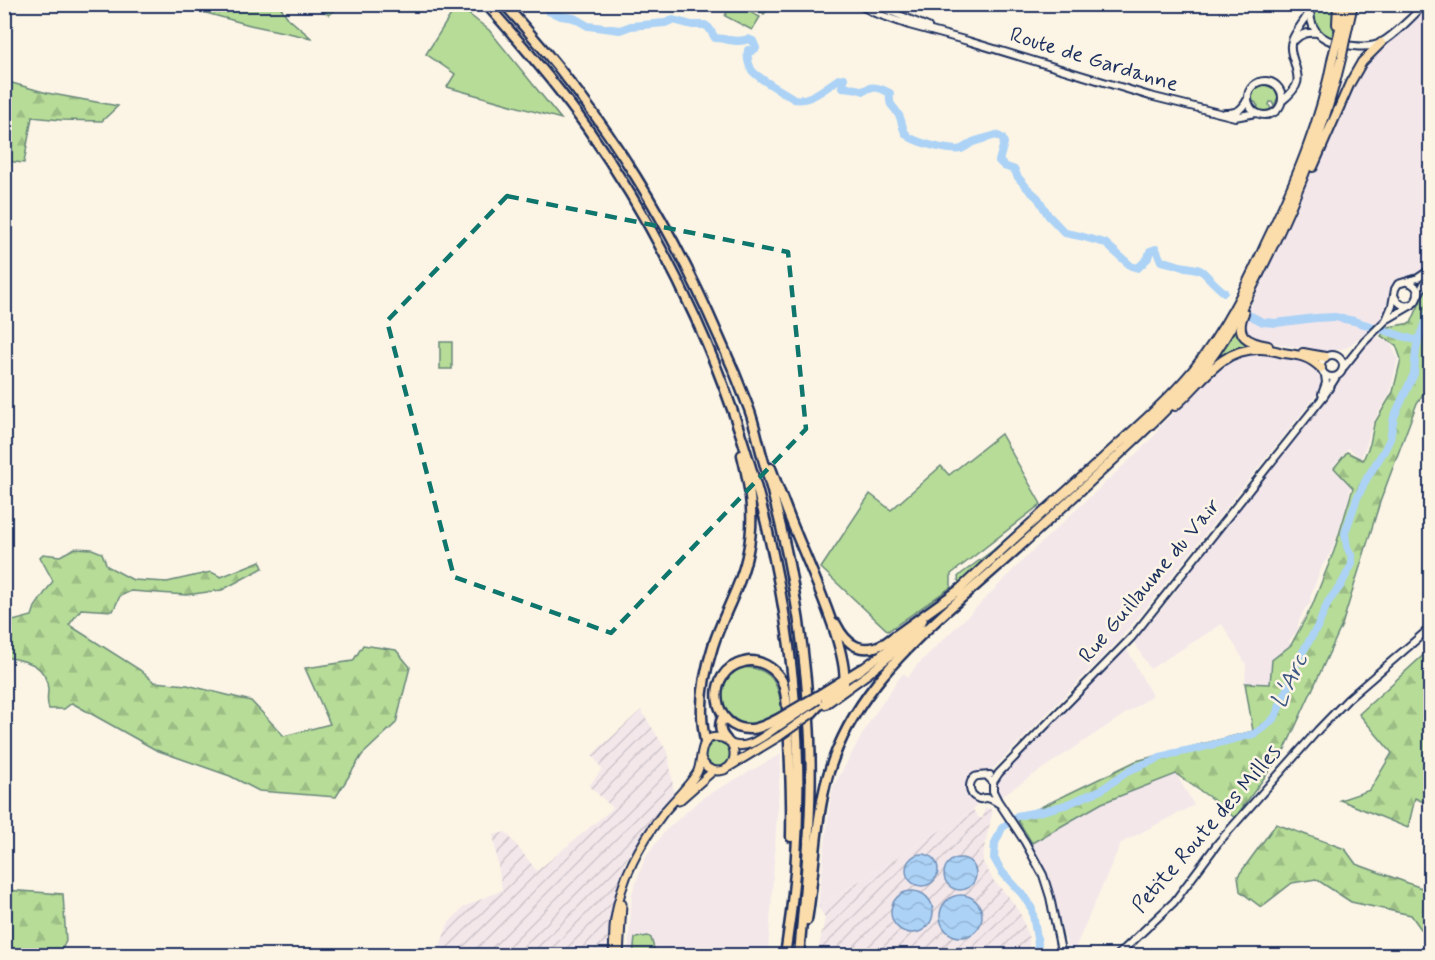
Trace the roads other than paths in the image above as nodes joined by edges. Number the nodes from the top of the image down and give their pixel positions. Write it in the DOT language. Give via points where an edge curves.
graph roads {
  1 [pos="486,4"];
  2 [pos="504,4"];
  3 [pos="858,4"];
  4 [pos="873,4"];
  5 [pos="1338,4"];
  6 [pos="1345,4"];
  7 [pos="1353,4"];
  8 [pos="1424,4"];
  9 [pos="1431,6"];
  10 [pos="1310,8"];
  11 [pos="1411,18"];
  12 [pos="1318,33"];
  13 [pos="1340,33"];
  14 [pos="960,39"];
  15 [pos="1381,43"];
  16 [pos="1291,46"];
  17 [pos="1338,55"];
  18 [pos="1298,82"];
  19 [pos="1279,88"];
  20 [pos="1248,99"];
  21 [pos="1282,101"];
  22 [pos="1256,112"];
  23 [pos="1219,113"];
  24 [pos="1272,248"];
  25 [pos="1266,261"];
  26 [pos="1406,282"];
  27 [pos="1394,295"];
  28 [pos="1418,298"];
  29 [pos="1412,305"];
  30 [pos="1384,321"];
  31 [pos="1363,343"];
  32 [pos="1325,357"];
  33 [pos="1339,357"];
  34 [pos="1343,368"];
  35 [pos="1323,372"];
  36 [pos="1336,377"];
  37 [pos="729,400"];
  38 [pos="1318,403"];
  39 [pos="752,417"];
  40 [pos="1139,436"];
  41 [pos="1018,548"];
  42 [pos="959,590"];
  43 [pos="821,591"];
  44 [pos="1431,628"];
  45 [pos="861,669"];
  46 [pos="844,681"];
  47 [pos="820,701"];
  48 [pos="810,715"];
  49 [pos="723,716"];
  50 [pos="778,722"];
  51 [pos="705,742"];
  52 [pos="728,742"];
  53 [pos="701,758"];
  54 [pos="729,767"];
  55 [pos="713,771"];
  56 [pos="999,772"];
  57 [pos="987,776"];
  58 [pos="993,782"];
  59 [pos="993,791"];
  60 [pos="987,798"];
  61 [pos="1001,805"];
  62 [pos="785,952"];
  63 [pos="613,956"];
  64 [pos="619,956"];
  65 [pos="800,956"];
  66 [pos="1062,956"];
  67 [pos="1117,956"];
  1 -- 37 [label="highway" via="586,126 646,220 703,335"];
  2 -- 39 [label="highway" via="606,132 657,212 697,287"];
  3 -- 14 [label="main road" via="909,25"];
  4 -- 14 [label="main road"];
  5 -- 13 [label="highway"];
  6 -- 13 [label="highway"];
  7 -- 13 [label="highway"];
  8 -- 11 [label="main road"];
  9 -- 11 [label="main road"];
  10 -- 12 [label="main road" via="1310,20"];
  10 -- 16 [label="main road"];
  11 -- 15 [label="main road"];
  12 -- 15 [label="main road" via="1342,45"];
  12 -- 16 [label="main road" via="1301,34"];
  13 -- 17 [label="highway, bridge"];
  14 -- 23 [label="main road, Route de Gardanne"];
  15 -- 24 [label="highway" via="1362,62 1350,83"];
  16 -- 18 [label="main road"];
  17 -- 24 [label="highway" via="1327,113"];
  17 -- 42 [label="highway" via="1300,168 1230,319 1212,345 1154,411"];
  18 -- 19 [label="main road" via="1290,89"];
  18 -- 21 [label="main road"];
  19 -- 20 [label="main road" via="1271,81 1257,82"];
  19 -- 21 [label="main road"];
  20 -- 22 [label="main road"];
  20 -- 23 [label="main road" via="1238,112"];
  21 -- 22 [label="main road" via="1271,114"];
  22 -- 23 [label="main road, Route de Gardanne" via="1235,117"];
  24 -- 25 [label="highway"];
  25 -- 32 [label="highway" via="1242,317 1245,336 1254,343"];
  25 -- 40 [label="highway" via="1218,348 1185,390"];
  26 -- 27 [label="main road" via="1398,284"];
  26 -- 28 [label="main road" via="1417,288"];
  26 -- 28 [label="main road" via="1431,270"];
  27 -- 29 [label="main road" via="1401,305"];
  27 -- 30 [label="main road"];
  28 -- 29 [label="main road"];
  29 -- 30 [label="main road"];
  30 -- 31 [label="main road"];
  31 -- 33 [label="main road" via="1347,356"];
  31 -- 34 [label="main road"];
  32 -- 33 [label="main road"];
  32 -- 35 [label="main road"];
  33 -- 34 [label="main road"];
  34 -- 36 [label="main road"];
  35 -- 36 [label="main road"];
  35 -- 38 [label="main road, Rue Guillaume du Vair" via="1326,383"];
  35 -- 40 [label="highway" via="1306,357 1261,349 1233,354 1219,362"];
  36 -- 38 [label="main road, Rue Guillaume du Vair"];
  37 -- 51 [label="highway" via="750,488 752,514 748,553 705,676"];
  37 -- 62 [label="highway" via="754,476 773,554 791,668 797,815"];
  38 -- 56 [label="main road, Rue Guillaume du Vair" via="1132,637"];
  39 -- 43 [label="highway"];
  39 -- 65 [label="highway" via="788,558 806,686 809,839"];
  40 -- 41 [label="highway"];
  41 -- 47 [label="main road" via="845,692"];
  41 -- 65 [label="highway" via="903,652 853,716 825,786"];
  42 -- 43 [label="highway" via="885,643 869,649 854,646 840,634"];
  42 -- 45 [label="main road"];
  43 -- 46 [label="highway" via="838,644"];
  44 -- 67 [label="main road, Petite Route des Milles" via="1318,730 1218,843 1174,902"];
  45 -- 46 [label="highway"];
  46 -- 47 [label="highway"];
  47 -- 48 [label="highway"];
  47 -- 50 [label="highway, bridge"];
  48 -- 54 [label="main road, bridge"];
  49 -- 50 [label="highway" via="748,729"];
  49 -- 52 [label="highway" via="720,728"];
  49 -- 62 [label="highway" via="717,688 731,668 753,661 779,676 787,708 790,781"];
  50 -- 52 [label="main road" via="748,745 741,747"];
  51 -- 52 [label="main road" via="715,738"];
  51 -- 53 [label="main road"];
  52 -- 54 [label="main road" via="734,759"];
  53 -- 55 [label="main road"];
  53 -- 63 [label="main road" via="698,771 648,834 632,861 615,919"];
  54 -- 55 [label="main road"];
  55 -- 64 [label="main road" via="670,812 636,862 622,905"];
  56 -- 57 [label="main road, Rue Guillaume du Vair"];
  56 -- 58 [label="main road, Rue Guillaume du Vair"];
  57 -- 58 [label="main road"];
  57 -- 60 [label="main road" via="975,778 970,787 974,797"];
  58 -- 59 [label="main road"];
  59 -- 60 [label="main road"];
  59 -- 61 [label="main road"];
  60 -- 61 [label="main road"];
  61 -- 66 [label="main road" via="1040,866"];
}
